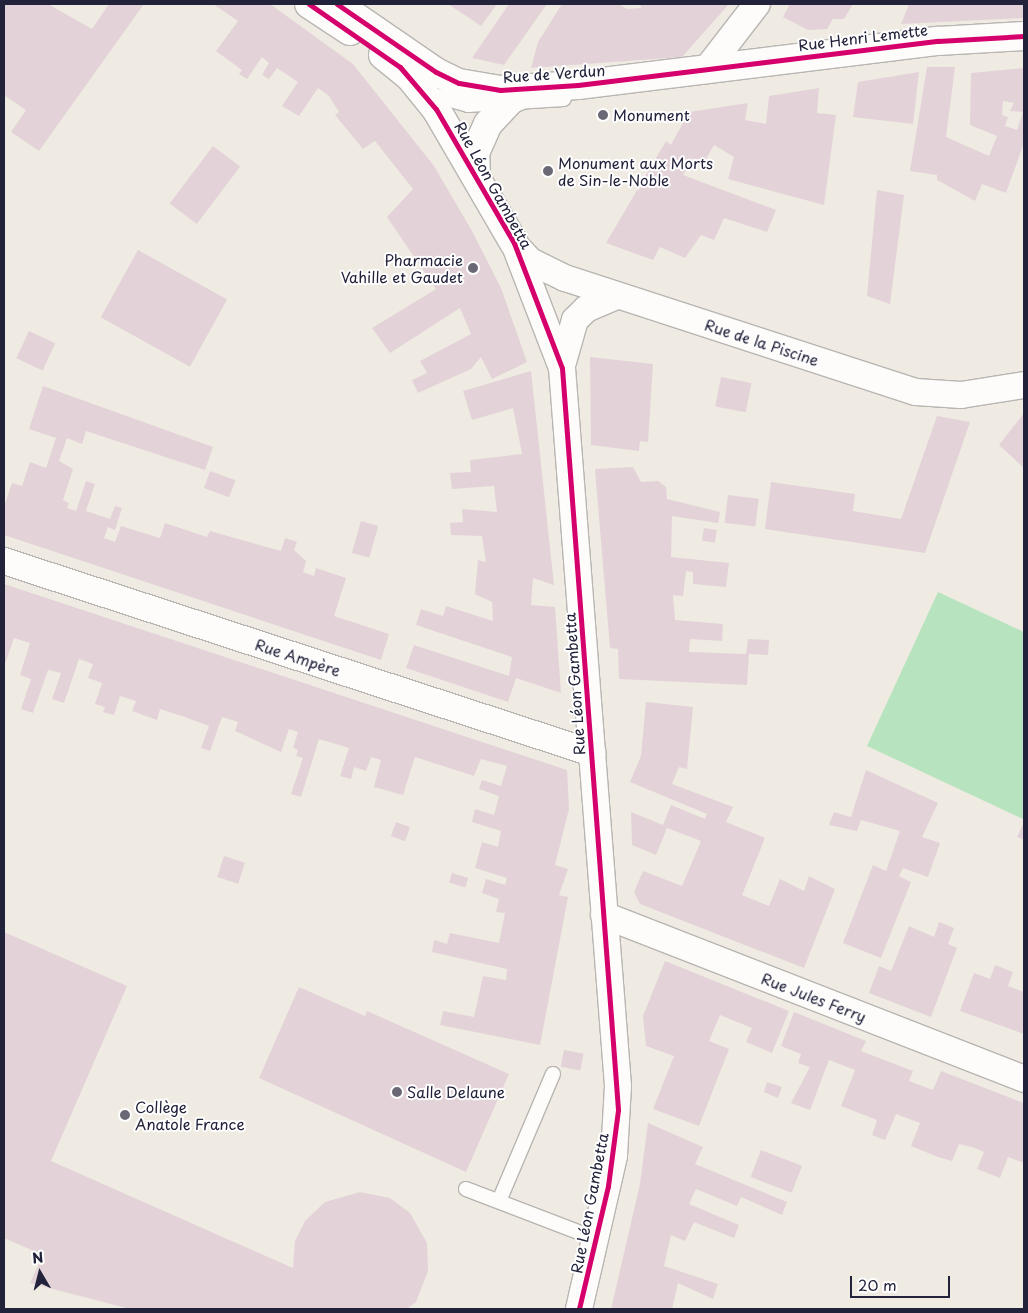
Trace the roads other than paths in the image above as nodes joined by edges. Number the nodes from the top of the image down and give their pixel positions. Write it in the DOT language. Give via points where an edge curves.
graph roads {
  1 [pos="308,4"];
  2 [pos="337,4"];
  3 [pos="756,4"];
  4 [pos="1024,36"];
  5 [pos="1024,48"];
  6 [pos="706,70"];
  7 [pos="420,88"];
  8 [pos="537,89"];
  9 [pos="503,105"];
  10 [pos="476,176"];
  11 [pos="514,243"];
  12 [pos="616,296"];
  13 [pos="562,368"];
  14 [pos="1024,385"];
  15 [pos="4,561"];
  16 [pos="592,752"];
  17 [pos="604,915"];
  18 [pos="552,1074"];
  19 [pos="1024,1079"];
  20 [pos="466,1189"];
  21 [pos="499,1201"];
  22 [pos="596,1239"];
  23 [pos="579,1309"];
  1 -- 7 [label="street" via="394,63"];
  2 -- 8 [label="street, Rue de Verdun" via="447,78 484,89"];
  3 -- 6 [label="street"];
  4 -- 6 [label="street, Rue Henri Lemette" via="938,41"];
  5 -- 9 [label="lane" via="894,57"];
  6 -- 8 [label="street, Rue de Verdun"];
  7 -- 9 [label="lane" via="456,104"];
  7 -- 10 [label="street, Rue Léon Gambetta"];
  8 -- 9 [label="street"];
  9 -- 10 [label="street" via="478,143"];
  10 -- 11 [label="street, Rue Léon Gambetta"];
  11 -- 12 [label="street, Rue de la Piscine" via="543,268"];
  11 -- 13 [label="street, Rue Léon Gambetta"];
  12 -- 13 [label="street, Rue Léon Gambetta" via="586,309 575,320 569,329"];
  12 -- 14 [label="street, Rue de la Piscine" via="916,392 961,395"];
  13 -- 16 [label="street, Rue Léon Gambetta"];
  15 -- 16 [label="street, Rue Ampère"];
  16 -- 17 [label="street, Rue Léon Gambetta"];
  17 -- 19 [label="street, Rue Jules Ferry"];
  17 -- 22 [label="street, Rue Léon Gambetta" via="618,1110"];
  18 -- 21 [label="lane"];
  20 -- 21 [label="lane"];
  21 -- 22 [label="lane"];
  22 -- 23 [label="street, Rue Léon Gambetta"];
}
